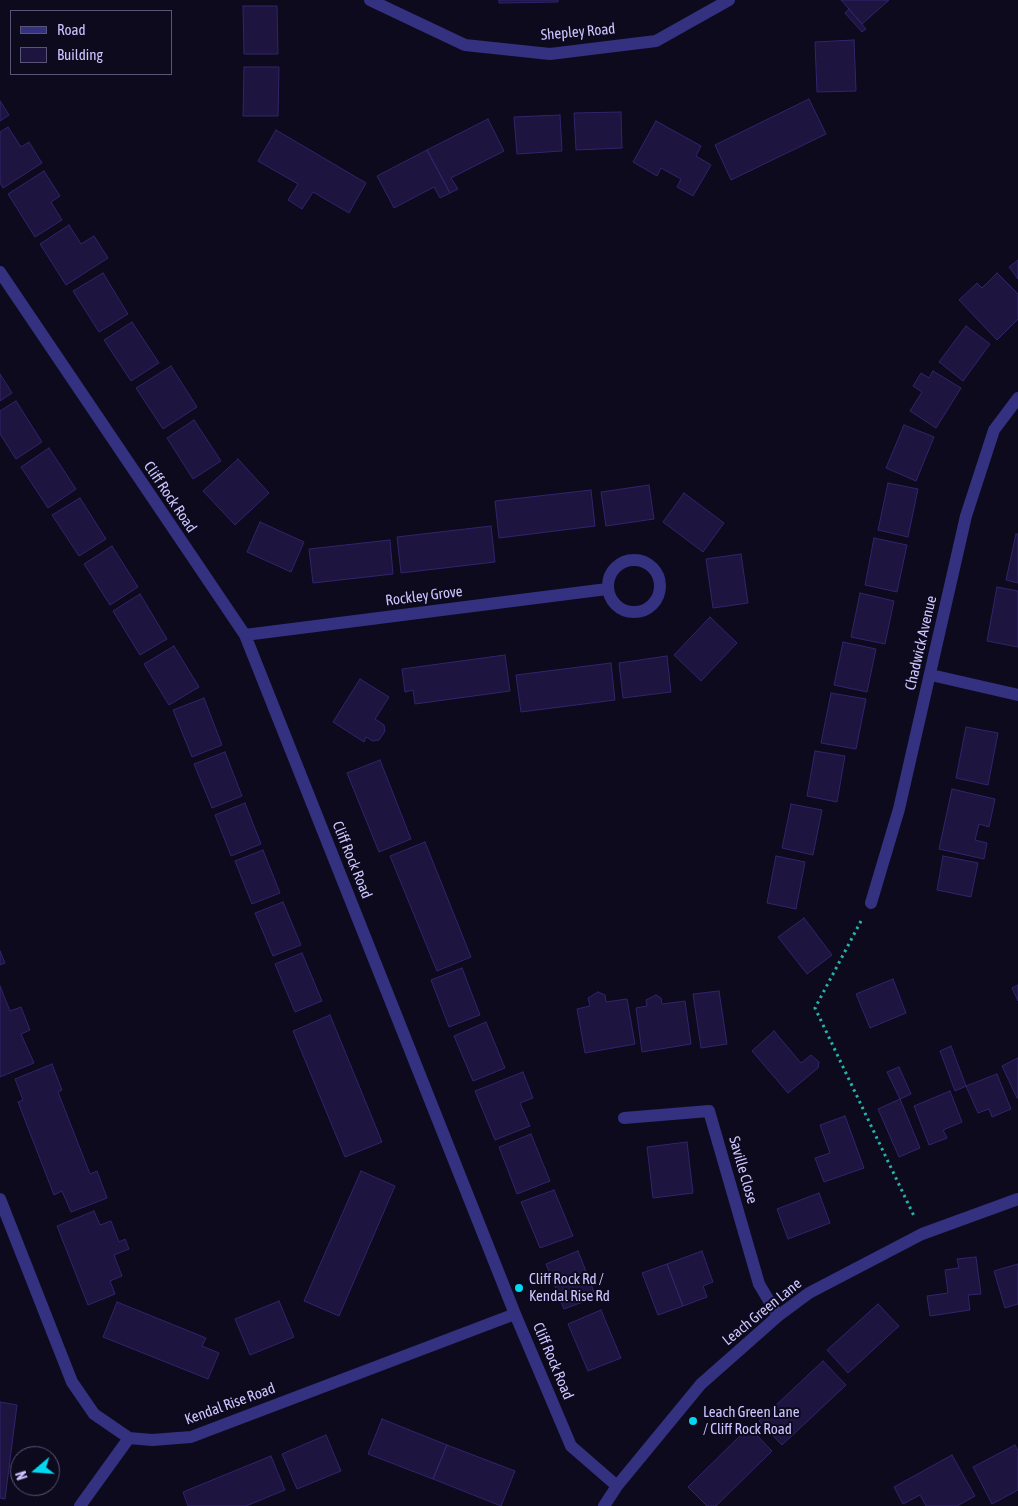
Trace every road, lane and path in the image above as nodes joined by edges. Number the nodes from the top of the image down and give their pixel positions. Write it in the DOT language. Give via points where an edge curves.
graph roads {
  1 [pos="370,0"];
  2 [pos="729,0"];
  3 [pos="0,272"];
  4 [pos="1018,398"];
  5 [pos="607,589"];
  6 [pos="245,635"];
  7 [pos="930,675"];
  8 [pos="1018,695"];
  9 [pos="871,902"];
  10 [pos="624,1118"];
  11 [pos="0,1199"];
  12 [pos="1018,1199"];
  13 [pos="922,1234"];
  14 [pos="515,1314"];
  15 [pos="778,1316"];
  16 [pos="129,1438"];
  17 [pos="617,1486"];
  18 [pos="80,1506"];
  19 [pos="604,1506"];
  1 -- 2 [label="street, Shepley Road" via="465,45 550,54 656,41"];
  3 -- 6 [label="street, Cliff Rock Road"];
  4 -- 7 [label="street, Chadwick Avenue" via="994,430 966,516"];
  5 -- 5 [label="street" via="609,576 628,560 641,560 652,566 659,577 660,590 655,602 646,610 633,613 621,610"];
  5 -- 6 [label="street, Rockley Grove"];
  6 -- 14 [label="street, Cliff Rock Road"];
  7 -- 8 [label="street"];
  7 -- 9 [label="street, Chadwick Avenue" via="899,808"];
  9 -- 13 [label="path" via="815,1008"];
  10 -- 15 [label="street, Saville Close" via="709,1111 759,1284"];
  11 -- 16 [label="street" via="72,1382 94,1414"];
  12 -- 13 [label="street, Leach Green Lane"];
  13 -- 15 [label="street, Leach Green Lane" via="809,1292"];
  14 -- 16 [label="street, Kendal Rise Road" via="191,1437"];
  14 -- 17 [label="street, Cliff Rock Road" via="571,1446"];
  15 -- 17 [label="street, Leach Green Lane" via="701,1384"];
  16 -- 18 [label="street"];
  17 -- 19 [label="street, Leach Green Lane"];
}
